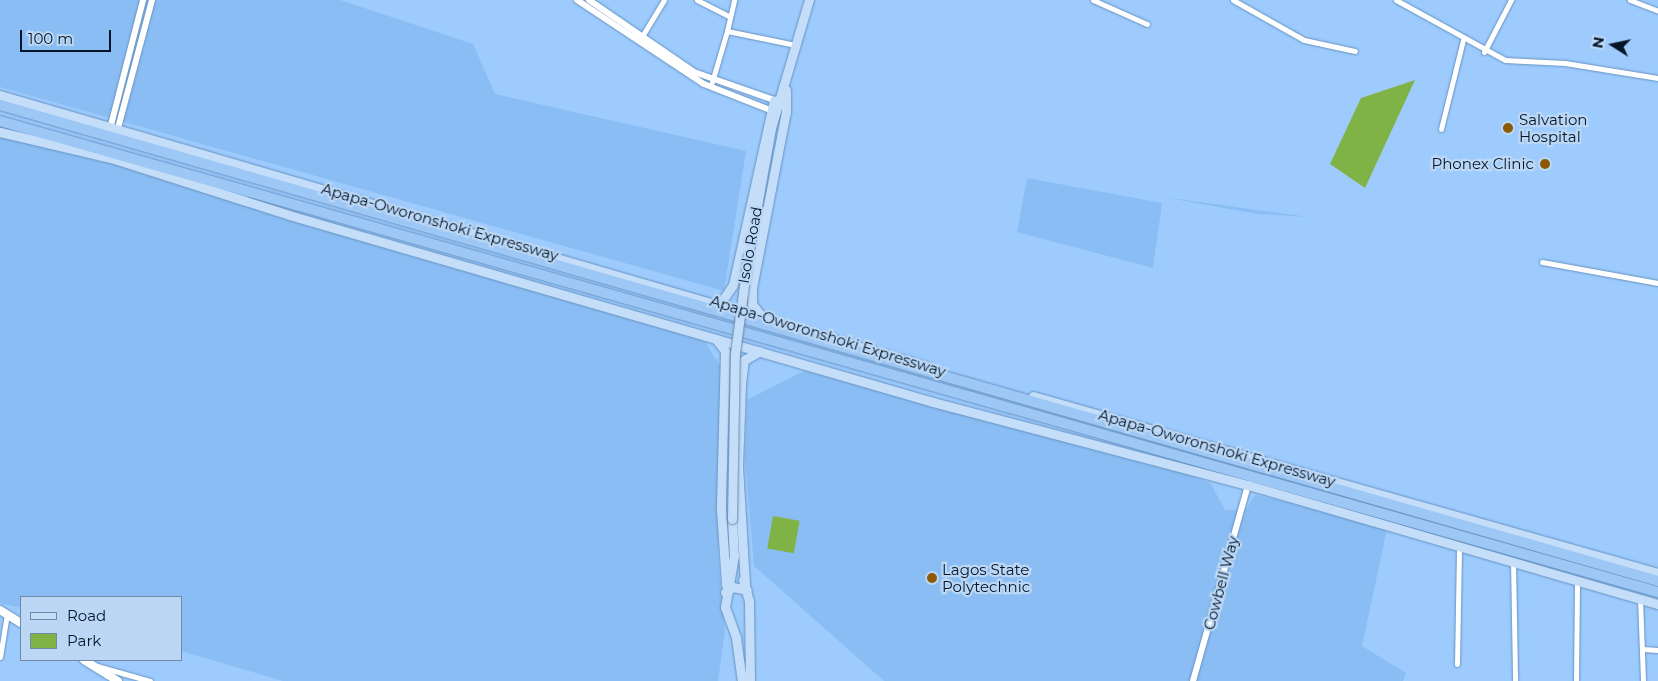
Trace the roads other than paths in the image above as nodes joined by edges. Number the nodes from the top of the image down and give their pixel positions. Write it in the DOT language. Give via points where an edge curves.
graph roads {
  1 [pos="143,0"];
  2 [pos="152,0"];
  3 [pos="577,0"];
  4 [pos="589,0"];
  5 [pos="664,0"];
  6 [pos="697,0"];
  7 [pos="734,0"];
  8 [pos="804,0"];
  9 [pos="809,0"];
  10 [pos="1092,0"];
  11 [pos="1234,0"];
  12 [pos="1396,0"];
  13 [pos="1510,0"];
  14 [pos="1630,0"];
  15 [pos="1658,11"];
  16 [pos="730,17"];
  17 [pos="1147,24"];
  18 [pos="727,30"];
  19 [pos="641,39"];
  20 [pos="1463,40"];
  21 [pos="791,44"];
  22 [pos="1355,51"];
  23 [pos="1484,52"];
  24 [pos="1658,78"];
  25 [pos="786,79"];
  26 [pos="712,82"];
  27 [pos="0,94"];
  28 [pos="774,100"];
  29 [pos="0,106"];
  30 [pos="770,110"];
  31 [pos="0,121"];
  32 [pos="114,126"];
  33 [pos="771,128"];
  34 [pos="1441,129"];
  35 [pos="0,132"];
  36 [pos="1542,262"];
  37 [pos="1658,283"];
  38 [pos="720,304"];
  39 [pos="760,314"];
  40 [pos="714,337"];
  41 [pos="762,350"];
  42 [pos="1248,485"];
  43 [pos="1460,546"];
  44 [pos="734,556"];
  45 [pos="1513,561"];
  46 [pos="1658,573"];
  47 [pos="1578,580"];
  48 [pos="1658,581"];
  49 [pos="746,587"];
  50 [pos="726,589"];
  51 [pos="1658,592"];
  52 [pos="1640,598"];
  53 [pos="1658,604"];
  54 [pos="4,612"];
  55 [pos="749,619"];
  56 [pos="20,622"];
  57 [pos="730,624"];
  58 [pos="1643,649"];
  59 [pos="1658,650"];
  60 [pos="0,657"];
  61 [pos="86,661"];
  62 [pos="92,664"];
  63 [pos="1457,664"];
  64 [pos="744,668"];
  65 [pos="118,681"];
  66 [pos="150,681"];
  67 [pos="742,681"];
  68 [pos="750,681"];
  69 [pos="1193,681"];
  70 [pos="1515,681"];
  71 [pos="1576,681"];
  72 [pos="1643,681"];
  1 -- 32 [label="street"];
  2 -- 32 [label="street"];
  3 -- 19 [label="street"];
  4 -- 19 [label="street"];
  5 -- 19 [label="street"];
  6 -- 16 [label="street"];
  7 -- 16 [label="street"];
  8 -- 21 [label="main road"];
  9 -- 25 [label="main road, Isolo Road"];
  10 -- 17 [label="street"];
  11 -- 22 [label="street" via="1304,40"];
  12 -- 20 [label="street"];
  13 -- 23 [label="street"];
  14 -- 15 [label="street"];
  16 -- 18 [label="street"];
  18 -- 21 [label="street"];
  18 -- 26 [label="street"];
  19 -- 26 [label="street"];
  19 -- 30 [label="street" via="704,84"];
  20 -- 23 [label="street"];
  20 -- 34 [label="street"];
  21 -- 28 [label="main road"];
  23 -- 24 [label="street" via="1505,60 1565,63"];
  25 -- 33 [label="main road, Isolo Road"];
  25 -- 39 [label="main road" via="786,112 752,288 752,304"];
  26 -- 28 [label="street"];
  27 -- 32 [label="main road, Apapa-Oworonshoki Expressway"];
  28 -- 30 [label="main road"];
  28 -- 33 [label="main road"];
  29 -- 48 [label="highway, Apapa-Oworonshoki Expressway"];
  30 -- 38 [label="main road" via="733,285"];
  31 -- 51 [label="highway, Apapa-Oworonshoki Expressway"];
  32 -- 38 [label="main road, Apapa-Oworonshoki Expressway"];
  33 -- 44 [label="main road, Isolo Road, bridge" via="748,256 734,370"];
  35 -- 40 [label="main road, Apapa-Oworonshoki Expressway" via="114,160 289,215"];
  36 -- 37 [label="street"];
  38 -- 39 [label="main road, Apapa-Oworonshoki Expressway"];
  39 -- 46 [label="main road, Apapa-Oworonshoki Expressway" via="945,372"];
  40 -- 41 [label="main road, Apapa-Oworonshoki Expressway"];
  40 -- 50 [label="main road" via="726,351 721,483"];
  41 -- 42 [label="main road, Apapa-Oworonshoki Expressway" via="933,402"];
  41 -- 49 [label="main road" via="746,357 741,384 738,467"];
  42 -- 43 [label="main road, Apapa-Oworonshoki Expressway"];
  42 -- 69 [label="street, Cowbell Way"];
  43 -- 45 [label="main road, Apapa-Oworonshoki Expressway"];
  43 -- 63 [label="street"];
  44 -- 49 [label="main road"];
  44 -- 50 [label="main road"];
  45 -- 47 [label="main road, Apapa-Oworonshoki Expressway"];
  45 -- 70 [label="street"];
  47 -- 52 [label="main road, Apapa-Oworonshoki Expressway"];
  47 -- 71 [label="street"];
  49 -- 50 [label="main road"];
  49 -- 55 [label="main road"];
  50 -- 57 [label="main road"];
  52 -- 53 [label="main road, Apapa-Oworonshoki Expressway"];
  52 -- 58 [label="street"];
  54 -- 56 [label="main road"];
  54 -- 60 [label="street"];
  55 -- 57 [label="main road" via="740,626"];
  55 -- 64 [label="main road"];
  57 -- 64 [label="main road"];
  58 -- 59 [label="street"];
  58 -- 72 [label="street"];
  61 -- 62 [label="main road"];
  62 -- 65 [label="main road"];
  62 -- 66 [label="street"];
  64 -- 67 [label="main road"];
  64 -- 68 [label="main road"];
}
